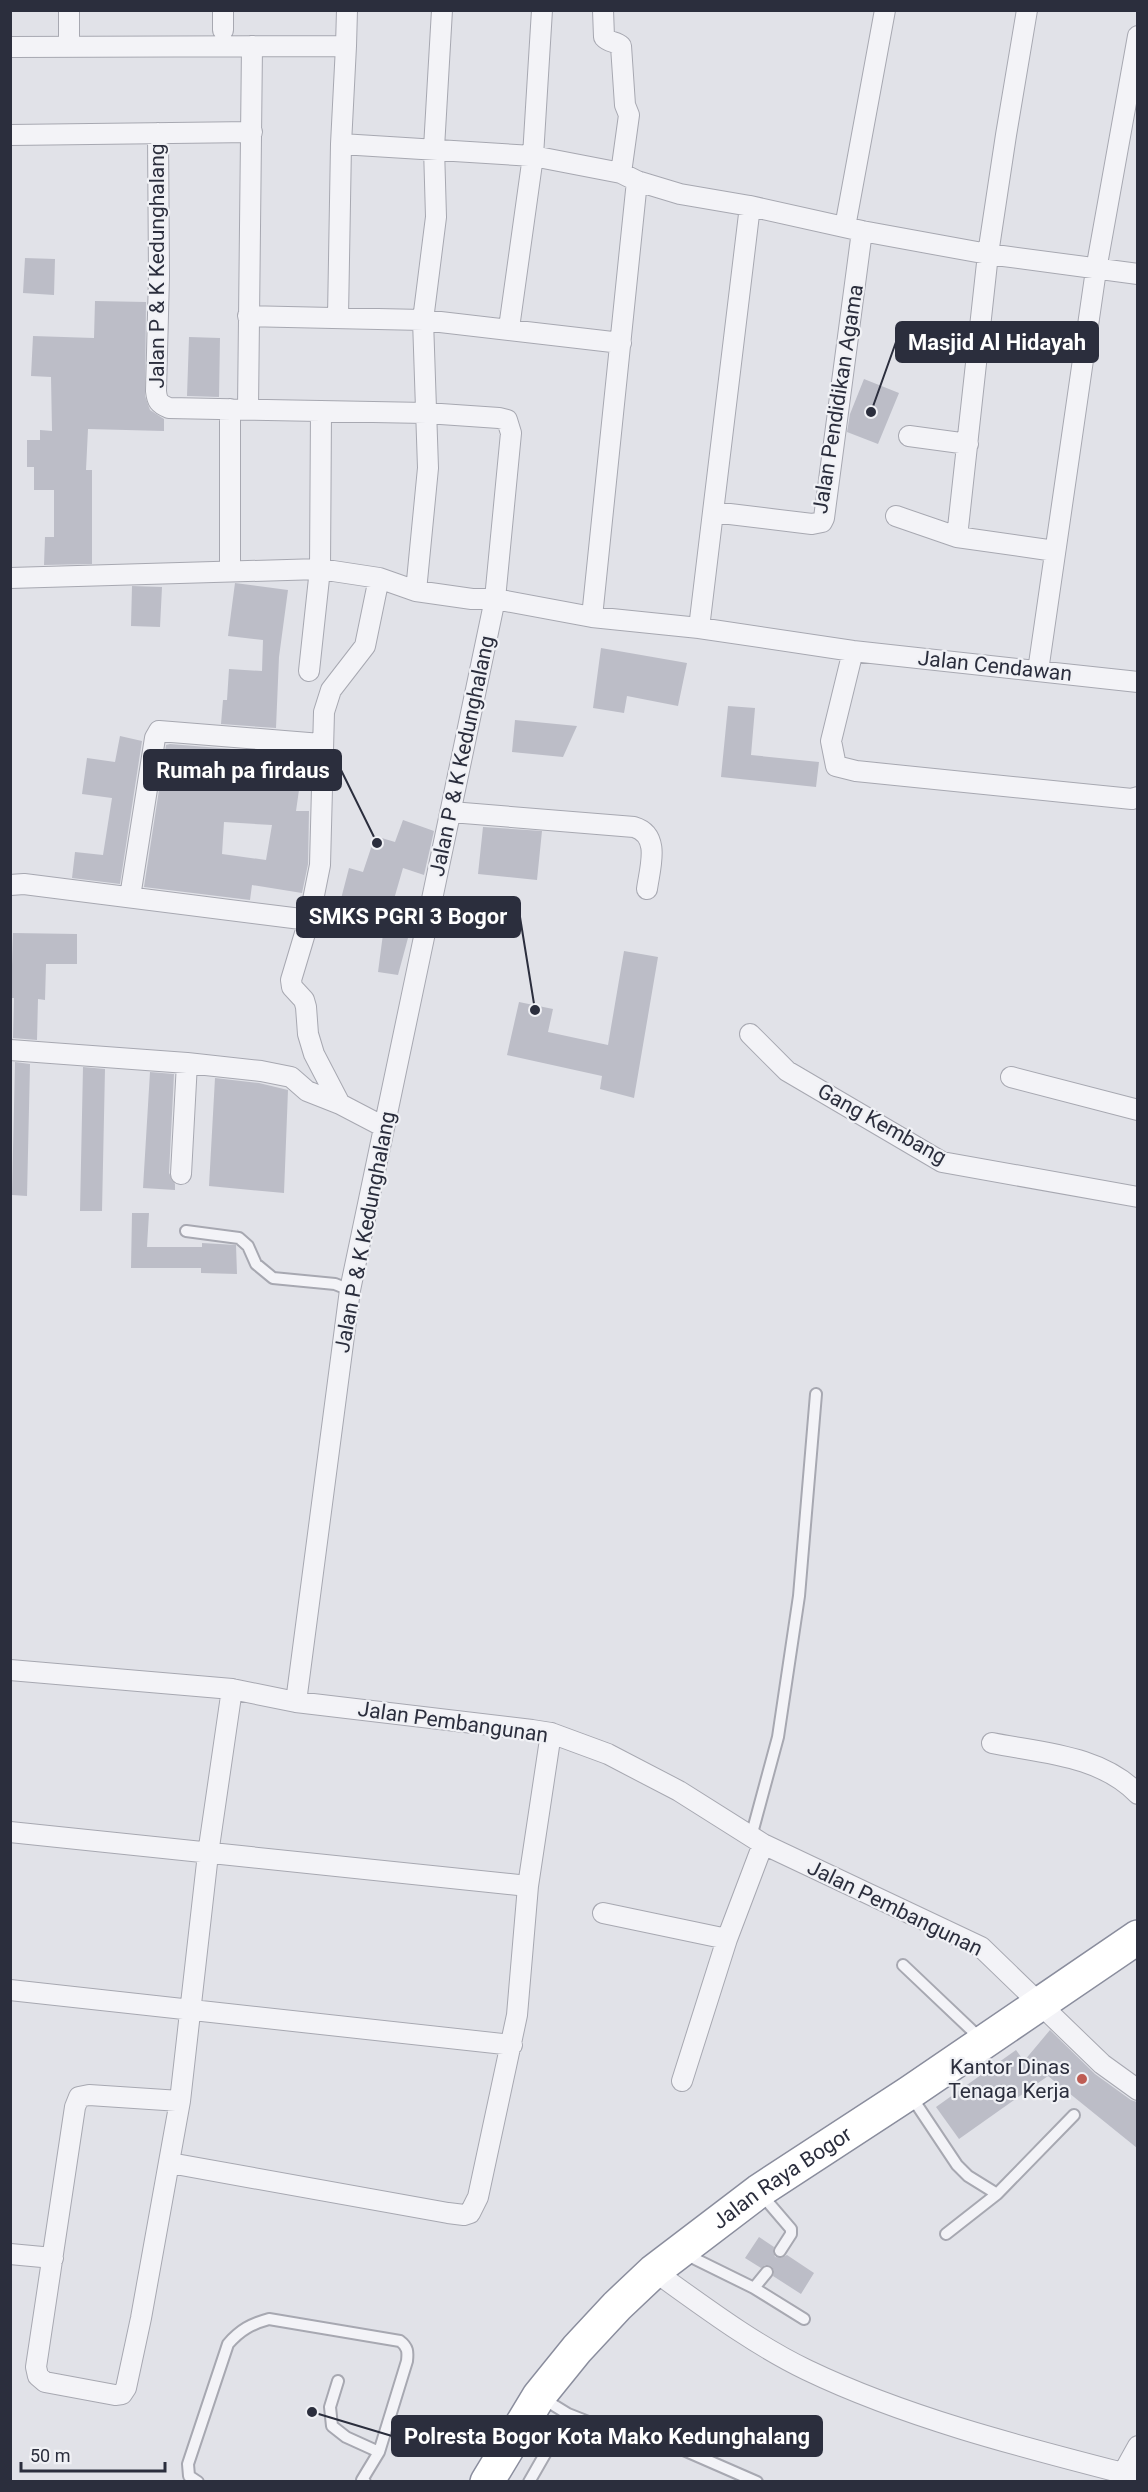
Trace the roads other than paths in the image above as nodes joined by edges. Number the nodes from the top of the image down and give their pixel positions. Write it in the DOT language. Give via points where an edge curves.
graph roads {
  1 [pos="69,10"];
  2 [pos="222,10"];
  3 [pos="347,10"];
  4 [pos="442,10"];
  5 [pos="542,10"];
  6 [pos="603,10"];
  7 [pos="885,10"];
  8 [pos="1027,10"];
  9 [pos="223,30"];
  10 [pos="69,36"];
  11 [pos="1137,36"];
  12 [pos="252,46"];
  13 [pos="346,46"];
  14 [pos="10,47"];
  15 [pos="252,132"];
  16 [pos="158,133"];
  17 [pos="10,135"];
  18 [pos="341,144"];
  19 [pos="434,148"];
  20 [pos="533,156"];
  21 [pos="629,177"];
  22 [pos="750,206"];
  23 [pos="854,229"];
  24 [pos="988,254"];
  25 [pos="1096,270"];
  26 [pos="1137,274"];
  27 [pos="248,316"];
  28 [pos="338,316"];
  29 [pos="423,320"];
  30 [pos="509,328"];
  31 [pos="621,343"];
  32 [pos="239,409"];
  33 [pos="321,411"];
  34 [pos="426,413"];
  35 [pos="909,436"];
  36 [pos="968,444"];
  37 [pos="713,512"];
  38 [pos="896,516"];
  39 [pos="957,537"];
  40 [pos="1055,551"];
  41 [pos="320,569"];
  42 [pos="230,570"];
  43 [pos="10,578"];
  44 [pos="379,578"];
  45 [pos="416,591"];
  46 [pos="495,600"];
  47 [pos="592,617"];
  48 [pos="699,628"];
  49 [pos="853,651"];
  50 [pos="309,671"];
  51 [pos="1038,671"];
  52 [pos="1137,682"];
  53 [pos="321,744"];
  54 [pos="1137,797"];
  55 [pos="451,812"];
  56 [pos="10,885"];
  57 [pos="647,890"];
  58 [pos="130,897"];
  59 [pos="309,920"];
  60 [pos="750,1034"];
  61 [pos="10,1050"];
  62 [pos="187,1063"];
  63 [pos="1011,1077"];
  64 [pos="340,1104"];
  65 [pos="1137,1110"];
  66 [pos="384,1127"];
  67 [pos="181,1174"];
  68 [pos="1137,1197"];
  69 [pos="186,1230"];
  70 [pos="350,1290"];
  71 [pos="816,1394"];
  72 [pos="10,1671"];
  73 [pos="232,1689"];
  74 [pos="296,1702"];
  75 [pos="551,1734"];
  76 [pos="992,1743"];
  77 [pos="1137,1794"];
  78 [pos="10,1832"];
  79 [pos="757,1840"];
  80 [pos="208,1854"];
  81 [pos="528,1886"];
  82 [pos="603,1913"];
  83 [pos="1137,1937"];
  84 [pos="727,1938"];
  85 [pos="903,1965"];
  86 [pos="10,1990"];
  87 [pos="1040,2005"];
  88 [pos="191,2010"];
  89 [pos="983,2042"];
  90 [pos="512,2045"];
  91 [pos="682,2081"];
  92 [pos="1137,2090"];
  93 [pos="909,2093"];
  94 [pos="180,2101"];
  95 [pos="1074,2115"];
  96 [pos="170,2163"];
  97 [pos="759,2191"];
  98 [pos="997,2194"];
  99 [pos="946,2234"];
  100 [pos="780,2250"];
  101 [pos="679,2251"];
  102 [pos="10,2254"];
  103 [pos="53,2258"];
  104 [pos="654,2271"];
  105 [pos="767,2272"];
  106 [pos="754,2288"];
  107 [pos="804,2319"];
  108 [pos="338,2381"];
  109 [pos="539,2396"];
  110 [pos="567,2414"];
  111 [pos="1137,2446"];
  112 [pos="379,2452"];
  113 [pos="1130,2476"];
  114 [pos="198,2481"];
  115 [pos="363,2481"];
  116 [pos="487,2481"];
  117 [pos="529,2481"];
  118 [pos="757,2481"];
  1 -- 10 [label="street"];
  2 -- 9 [label="street"];
  3 -- 13 [label="street"];
  4 -- 19 [label="street"];
  5 -- 20 [label="street"];
  6 -- 21 [label="street" via="604,37 621,46 629,115"];
  7 -- 23 [label="street"];
  8 -- 24 [label="street"];
  11 -- 25 [label="street"];
  12 -- 13 [label="street"];
  12 -- 14 [label="street"];
  12 -- 15 [label="street"];
  13 -- 18 [label="street"];
  15 -- 16 [label="street"];
  15 -- 27 [label="street"];
  16 -- 17 [label="street"];
  16 -- 32 [label="street, Jalan P & K Kedunghalang" via="157,400 169,408"];
  18 -- 19 [label="street"];
  18 -- 28 [label="street"];
  19 -- 20 [label="street"];
  19 -- 29 [label="street" via="436,217"];
  20 -- 21 [label="street"];
  20 -- 30 [label="street"];
  21 -- 22 [label="street" via="680,194"];
  21 -- 31 [label="street"];
  22 -- 23 [label="street"];
  22 -- 37 [label="street"];
  23 -- 24 [label="street"];
  23 -- 37 [label="street, Jalan Pendidikan Agama" via="822,522"];
  24 -- 25 [label="street"];
  24 -- 36 [label="street"];
  25 -- 26 [label="street"];
  25 -- 40 [label="street"];
  27 -- 28 [label="street"];
  27 -- 32 [label="street"];
  28 -- 29 [label="street"];
  29 -- 30 [label="street"];
  29 -- 34 [label="street"];
  30 -- 31 [label="street"];
  31 -- 47 [label="street"];
  32 -- 33 [label="street, Jalan P & K Kedunghalang"];
  32 -- 42 [label="street"];
  33 -- 34 [label="street, Jalan P & K Kedunghalang"];
  33 -- 41 [label="street"];
  34 -- 45 [label="street" via="428,468"];
  34 -- 46 [label="street, Jalan P & K Kedunghalang" via="499,418 509,423"];
  35 -- 36 [label="street"];
  36 -- 39 [label="street"];
  37 -- 48 [label="street"];
  38 -- 39 [label="street"];
  39 -- 40 [label="street"];
  40 -- 51 [label="street"];
  41 -- 42 [label="street, Jalan Cendawan"];
  41 -- 44 [label="street, Jalan Cendawan"];
  41 -- 50 [label="street"];
  42 -- 43 [label="street, Jalan Cendawan"];
  44 -- 45 [label="street, Jalan Cendawan"];
  44 -- 53 [label="street" via="365,646 327,698"];
  45 -- 46 [label="street, Jalan Cendawan"];
  46 -- 47 [label="street, Jalan Cendawan"];
  46 -- 55 [label="street, Jalan P & K Kedunghalang"];
  47 -- 48 [label="street, Jalan Cendawan"];
  48 -- 49 [label="street, Jalan Cendawan"];
  49 -- 51 [label="street, Jalan Cendawan"];
  49 -- 54 [label="street" via="831,741 836,766"];
  51 -- 52 [label="street, Jalan Cendawan"];
  53 -- 58 [label="street" via="159,731"];
  53 -- 59 [label="street" via="320,865"];
  55 -- 57 [label="street" via="644,830 652,844"];
  55 -- 66 [label="street, Jalan P & K Kedunghalang"];
  56 -- 58 [label="street"];
  58 -- 59 [label="street"];
  59 -- 64 [label="street" via="291,984 306,1007 314,1054"];
  60 -- 68 [label="street, Gang Kembang" via="787,1071 942,1162"];
  61 -- 62 [label="street"];
  62 -- 64 [label="street" via="291,1077 307,1091"];
  62 -- 67 [label="street"];
  63 -- 65 [label="street"];
  64 -- 66 [label="street"];
  66 -- 70 [label="street, Jalan P & K Kedunghalang"];
  69 -- 70 [label="lane" via="238,1238 248,1246 256,1264 273,1278 335,1284"];
  70 -- 74 [label="street, Jalan P & K Kedunghalang"];
  71 -- 79 [label="lane" via="799,1596 778,1737"];
  72 -- 73 [label="street, Jalan Pembangunan"];
  73 -- 74 [label="street, Jalan Pembangunan"];
  73 -- 80 [label="street"];
  74 -- 75 [label="street, Jalan Pembangunan"];
  75 -- 79 [label="street, Jalan Pembangunan" via="619,1760 679,1791"];
  75 -- 81 [label="street"];
  76 -- 77 [label="street" via="1085,1761 1101,1767"];
  78 -- 80 [label="street"];
  79 -- 84 [label="street"];
  79 -- 87 [label="street, Jalan Pembangunan" via="981,1947"];
  80 -- 81 [label="street"];
  80 -- 88 [label="street"];
  81 -- 90 [label="street"];
  82 -- 84 [label="street"];
  83 -- 87 [label="highway, Jalan Raya Bogor"];
  84 -- 91 [label="street"];
  85 -- 89 [label="lane"];
  86 -- 88 [label="street"];
  87 -- 89 [label="highway, Jalan Raya Bogor"];
  87 -- 92 [label="street, Jalan Pembangunan" via="1102,2064"];
  88 -- 90 [label="street"];
  88 -- 94 [label="street"];
  89 -- 93 [label="highway, Jalan Raya Bogor"];
  90 -- 96 [label="street" via="478,2197 470,2213"];
  93 -- 97 [label="highway, Jalan Raya Bogor"];
  93 -- 98 [label="lane" via="957,2165"];
  94 -- 96 [label="street"];
  94 -- 103 [label="street" via="79,2097"];
  95 -- 98 [label="lane"];
  96 -- 103 [label="street" via="141,2318 122,2394 45,2382 38,2376 36,2367"];
  97 -- 100 [label="lane" via="791,2229"];
  97 -- 101 [label="highway, Jalan Raya Bogor"];
  98 -- 99 [label="lane"];
  101 -- 104 [label="highway, Jalan Raya Bogor"];
  101 -- 106 [label="lane"];
  102 -- 103 [label="street"];
  104 -- 109 [label="highway, Jalan Raya Bogor" via="577,2349"];
  104 -- 113 [label="street" via="766,2347 846,2387 997,2439"];
  105 -- 106 [label="lane"];
  106 -- 107 [label="lane"];
  108 -- 112 [label="lane" via="330,2407 332,2426"];
  109 -- 110 [label="lane"];
  109 -- 116 [label="highway, Jalan Raya Bogor"];
  110 -- 117 [label="lane"];
  110 -- 118 [label="lane" via="611,2431 640,2431"];
  111 -- 113 [label="street"];
  112 -- 114 [label="lane" via="407,2361 406,2345 269,2319 238,2332 228,2344 188,2464 189,2476"];
  112 -- 115 [label="lane"];
}
